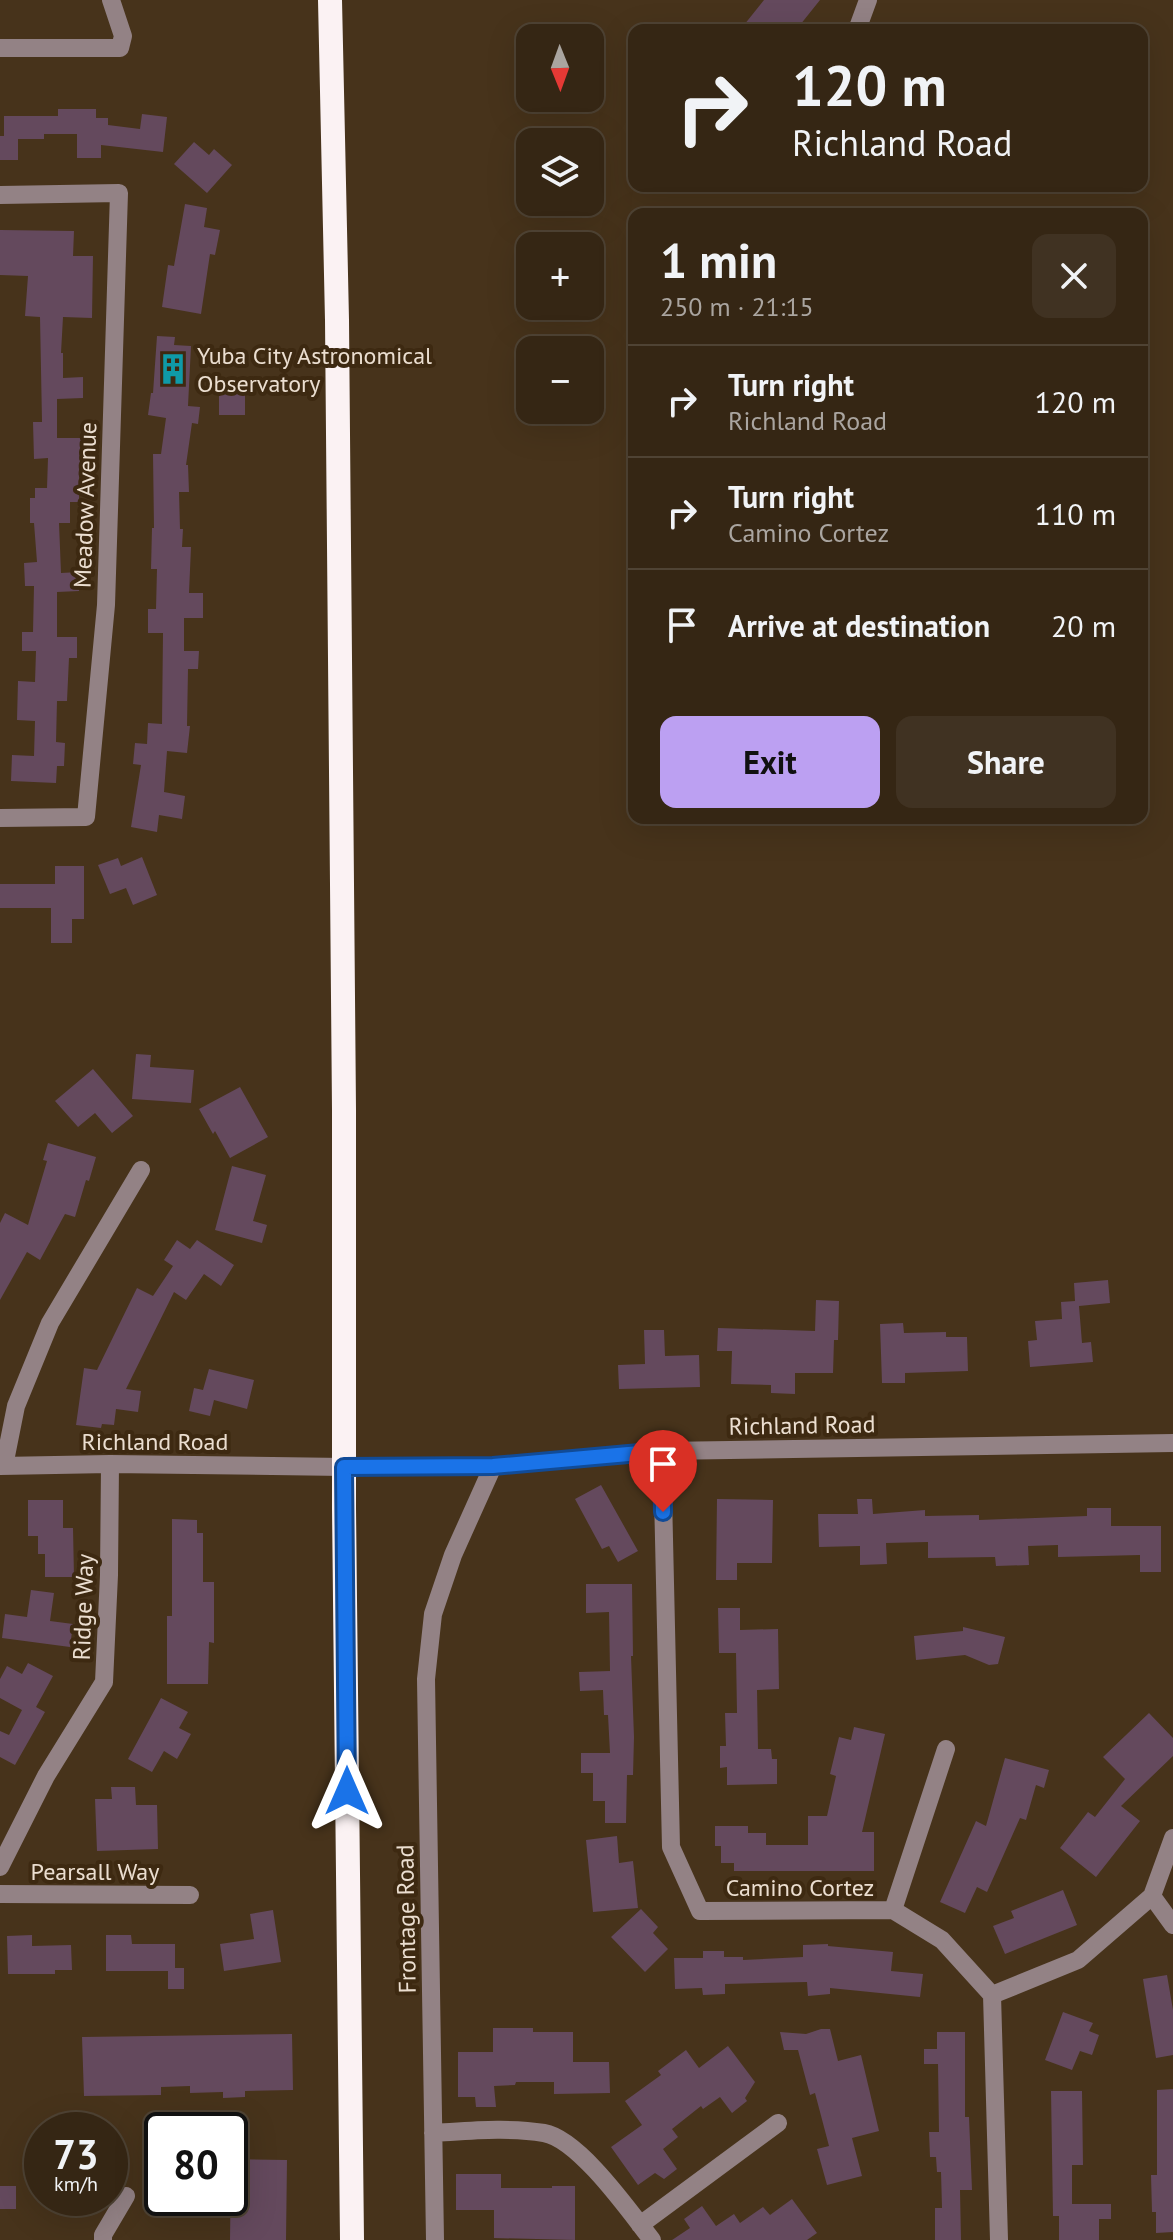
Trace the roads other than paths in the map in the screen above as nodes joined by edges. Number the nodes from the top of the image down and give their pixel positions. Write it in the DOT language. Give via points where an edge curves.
graph roads {
  1 [pos="111,0"];
  2 [pos="330,0"];
  3 [pos="868,0"];
  4 [pos="859,24"];
  5 [pos="0,48"];
  6 [pos="0,195"];
  7 [pos="0,818"];
  8 [pos="141,1170"];
  9 [pos="1173,1443"];
  10 [pos="662,1451"];
  11 [pos="110,1464"];
  12 [pos="2,1466"];
  13 [pos="493,1466"];
  14 [pos="344,1467"];
  15 [pos="946,1749"];
  16 [pos="1173,1838"];
  17 [pos="0,1867"];
  18 [pos="0,1894"];
  19 [pos="190,1895"];
  20 [pos="1152,1896"];
  21 [pos="893,1910"];
  22 [pos="1173,1925"];
  23 [pos="992,1995"];
  24 [pos="778,2123"];
  25 [pos="433,2133"];
  26 [pos="114,2216"];
  27 [pos="646,2233"];
  28 [pos="103,2240"];
  29 [pos="352,2240"];
  30 [pos="435,2240"];
  31 [pos="999,2240"];
  1 -- 5 [label="street" via="123,36 120,48"];
  2 -- 14 [label="highway" via="338,336"];
  3 -- 4 [label="street"];
  6 -- 7 [label="street, Meadow Avenue" via="119,193 106,605 86,817"];
  8 -- 12 [label="street" via="50,1323 16,1406"];
  9 -- 10 [label="street, Richland Road"];
  10 -- 13 [label="street, Richland Road"];
  10 -- 21 [label="street, Camino Cortez" via="671,1847 700,1911"];
  11 -- 12 [label="street, Richland Road"];
  11 -- 14 [label="street, Richland Road"];
  11 -- 17 [label="street, Ridge Way" via="104,1682 46,1776"];
  13 -- 14 [label="street, Richland Road"];
  13 -- 25 [label="street, Frontage Road" via="433,1614 426,1679"];
  14 -- 29 [label="highway"];
  15 -- 21 [label="street"];
  16 -- 20 [label="street"];
  18 -- 19 [label="street, Pearsall Way"];
  20 -- 22 [label="street"];
  20 -- 23 [label="street" via="1078,1960"];
  21 -- 23 [label="street, Camino Cortez" via="942,1940"];
  23 -- 31 [label="street"];
  24 -- 27 [label="street"];
  25 -- 27 [label="street" via="547,2133 580,2153"];
  25 -- 30 [label="street, Frontage Road"];
  26 -- 28 [label="street"];
}
